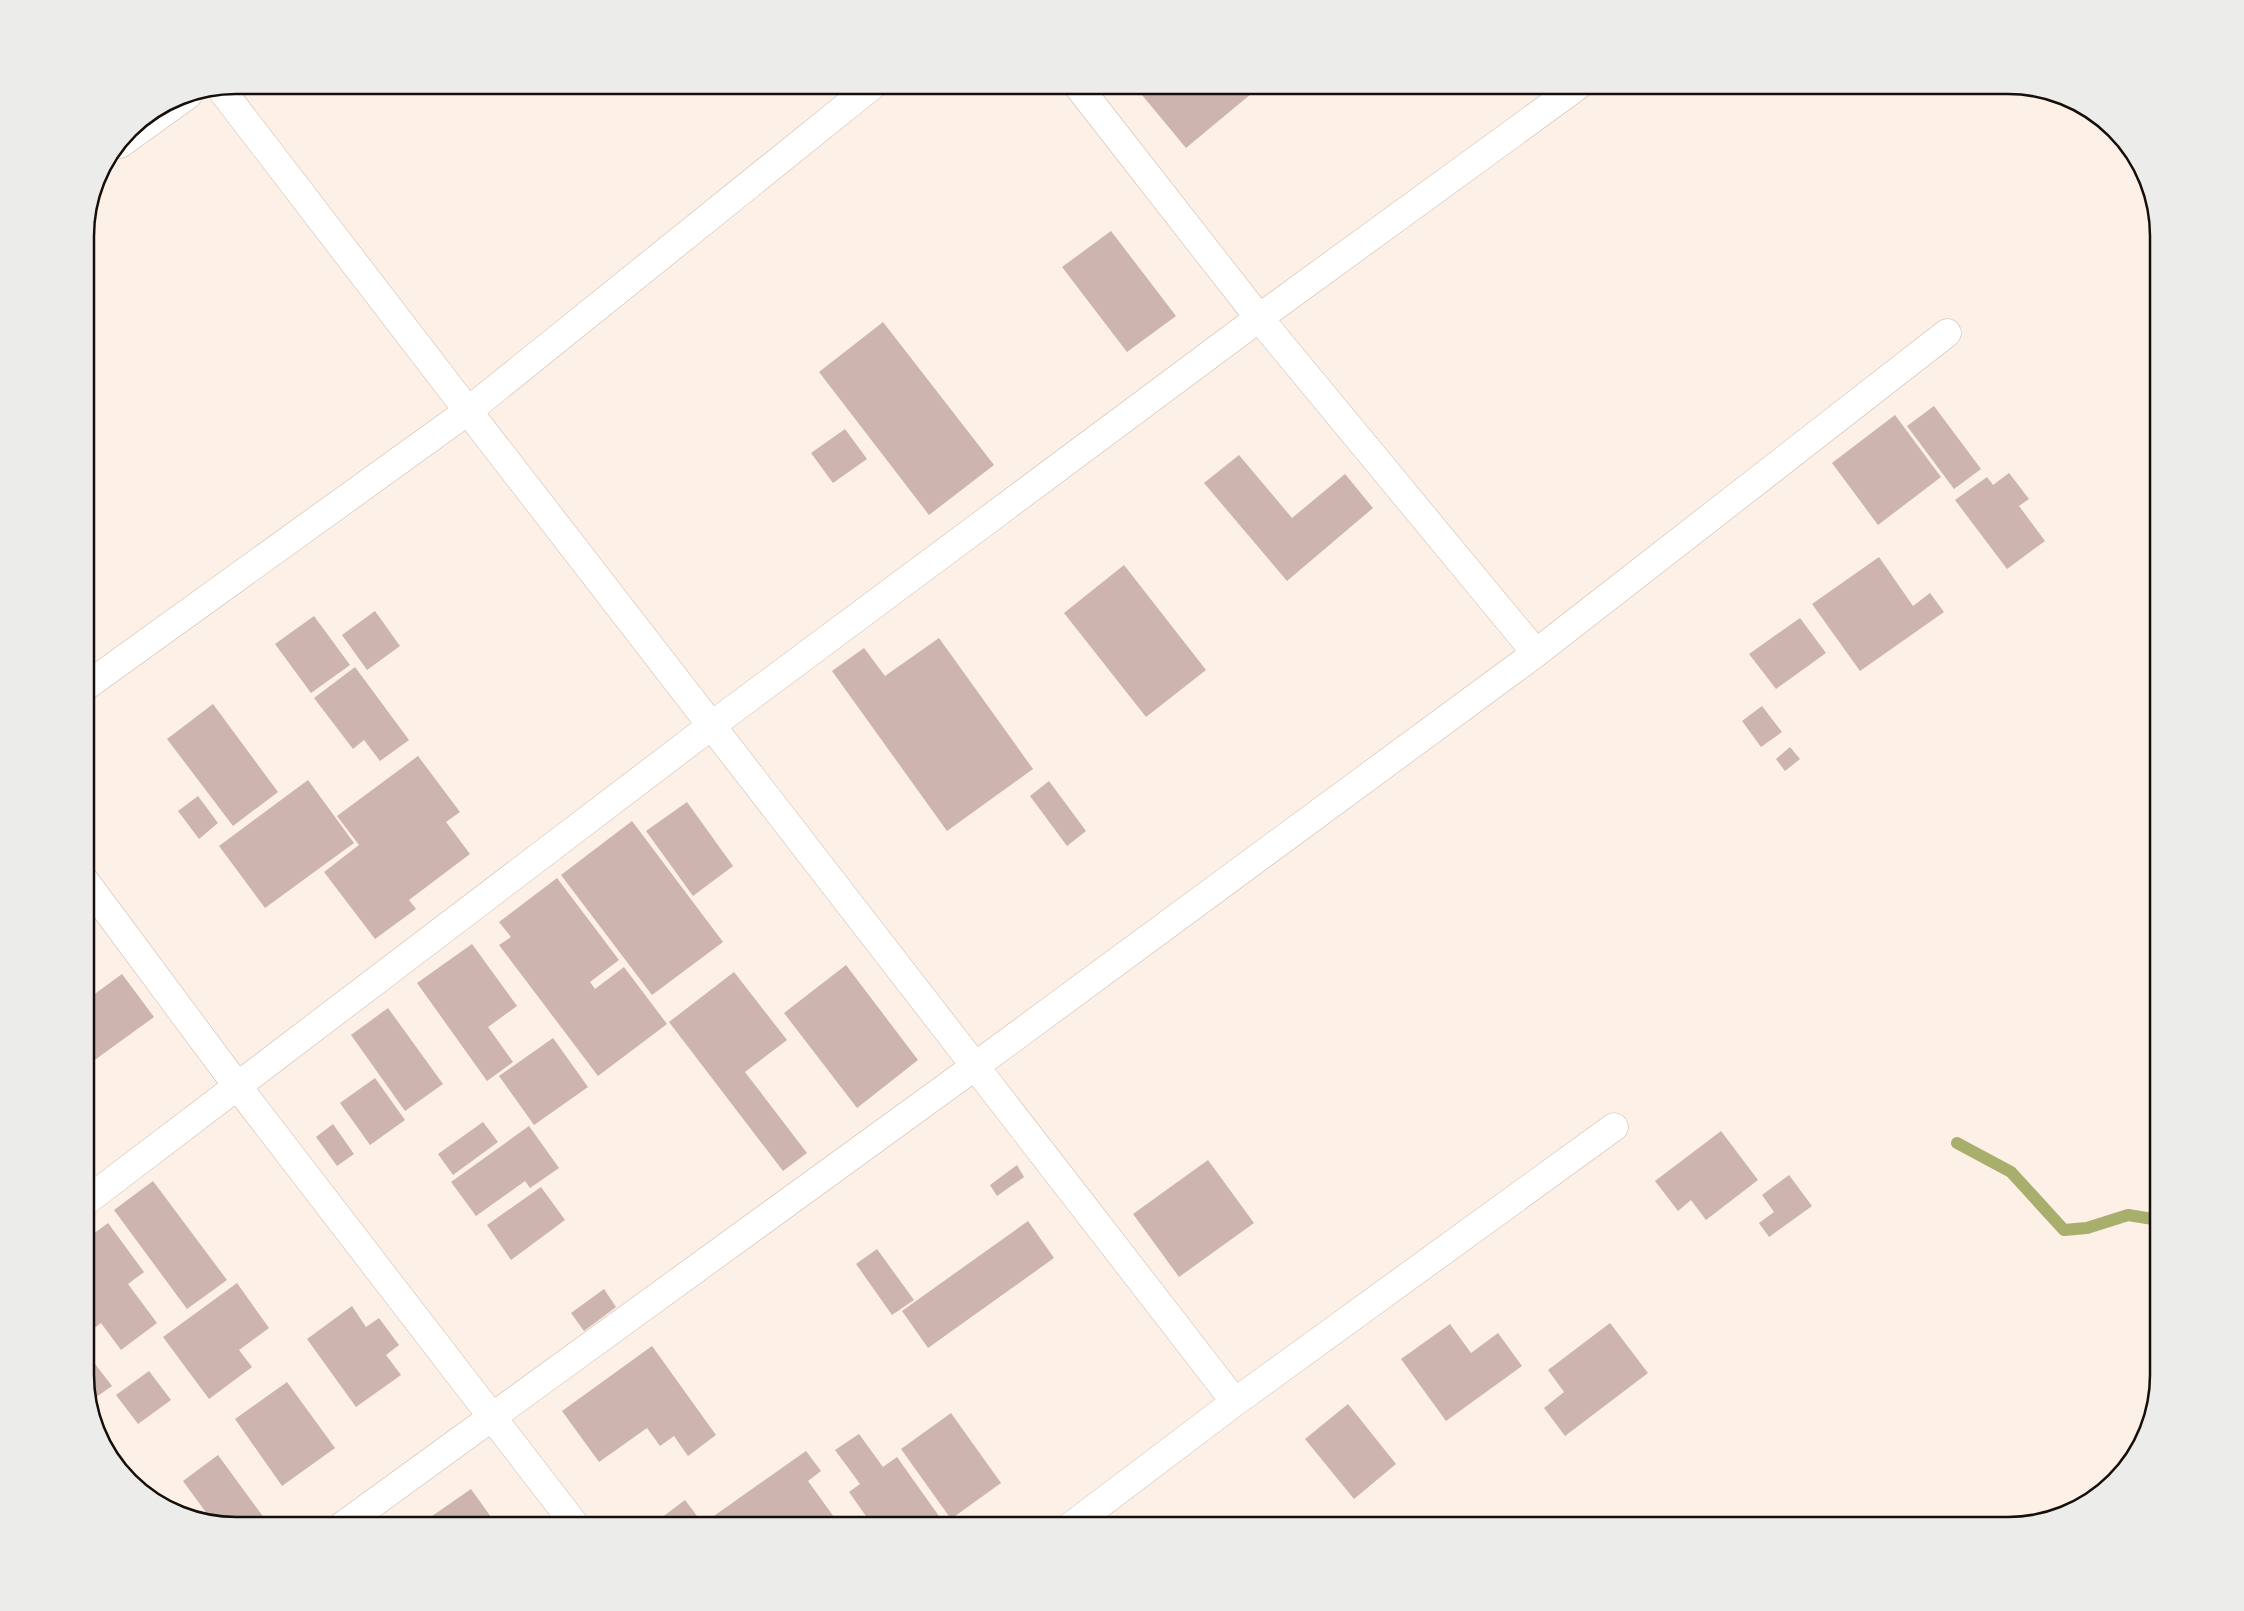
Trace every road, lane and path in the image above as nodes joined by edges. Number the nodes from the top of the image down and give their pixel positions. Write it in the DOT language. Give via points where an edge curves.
graph roads {
  1 [pos="225,94"];
  2 [pos="862,94"];
  3 [pos="1084,94"];
  4 [pos="1567,94"];
  5 [pos="1259,318"];
  6 [pos="1947,333"];
  7 [pos="468,411"];
  8 [pos="1536,653"];
  9 [pos="94,681"];
  10 [pos="711,726"];
  11 [pos="94,893"];
  12 [pos="974,1067"];
  13 [pos="238,1087"];
  14 [pos="1614,1127"];
  15 [pos="94,1195"];
  16 [pos="1235,1402"];
  17 [pos="492,1418"];
  18 [pos="354,1517"];
  19 [pos="569,1517"];
  20 [pos="1083,1517"];
  1 -- 7 [label="street"];
  2 -- 7 [label="street"];
  3 -- 5 [label="street"];
  4 -- 5 [label="street"];
  5 -- 8 [label="street"];
  5 -- 10 [label="street"];
  6 -- 8 [label="street"];
  7 -- 9 [label="street"];
  7 -- 10 [label="street"];
  8 -- 12 [label="street"];
  10 -- 12 [label="street"];
  10 -- 13 [label="street"];
  11 -- 13 [label="street"];
  12 -- 16 [label="street"];
  12 -- 17 [label="street"];
  13 -- 15 [label="street"];
  13 -- 17 [label="street"];
  14 -- 16 [label="street"];
  16 -- 20 [label="street"];
  17 -- 18 [label="street"];
  17 -- 19 [label="street"];
}
